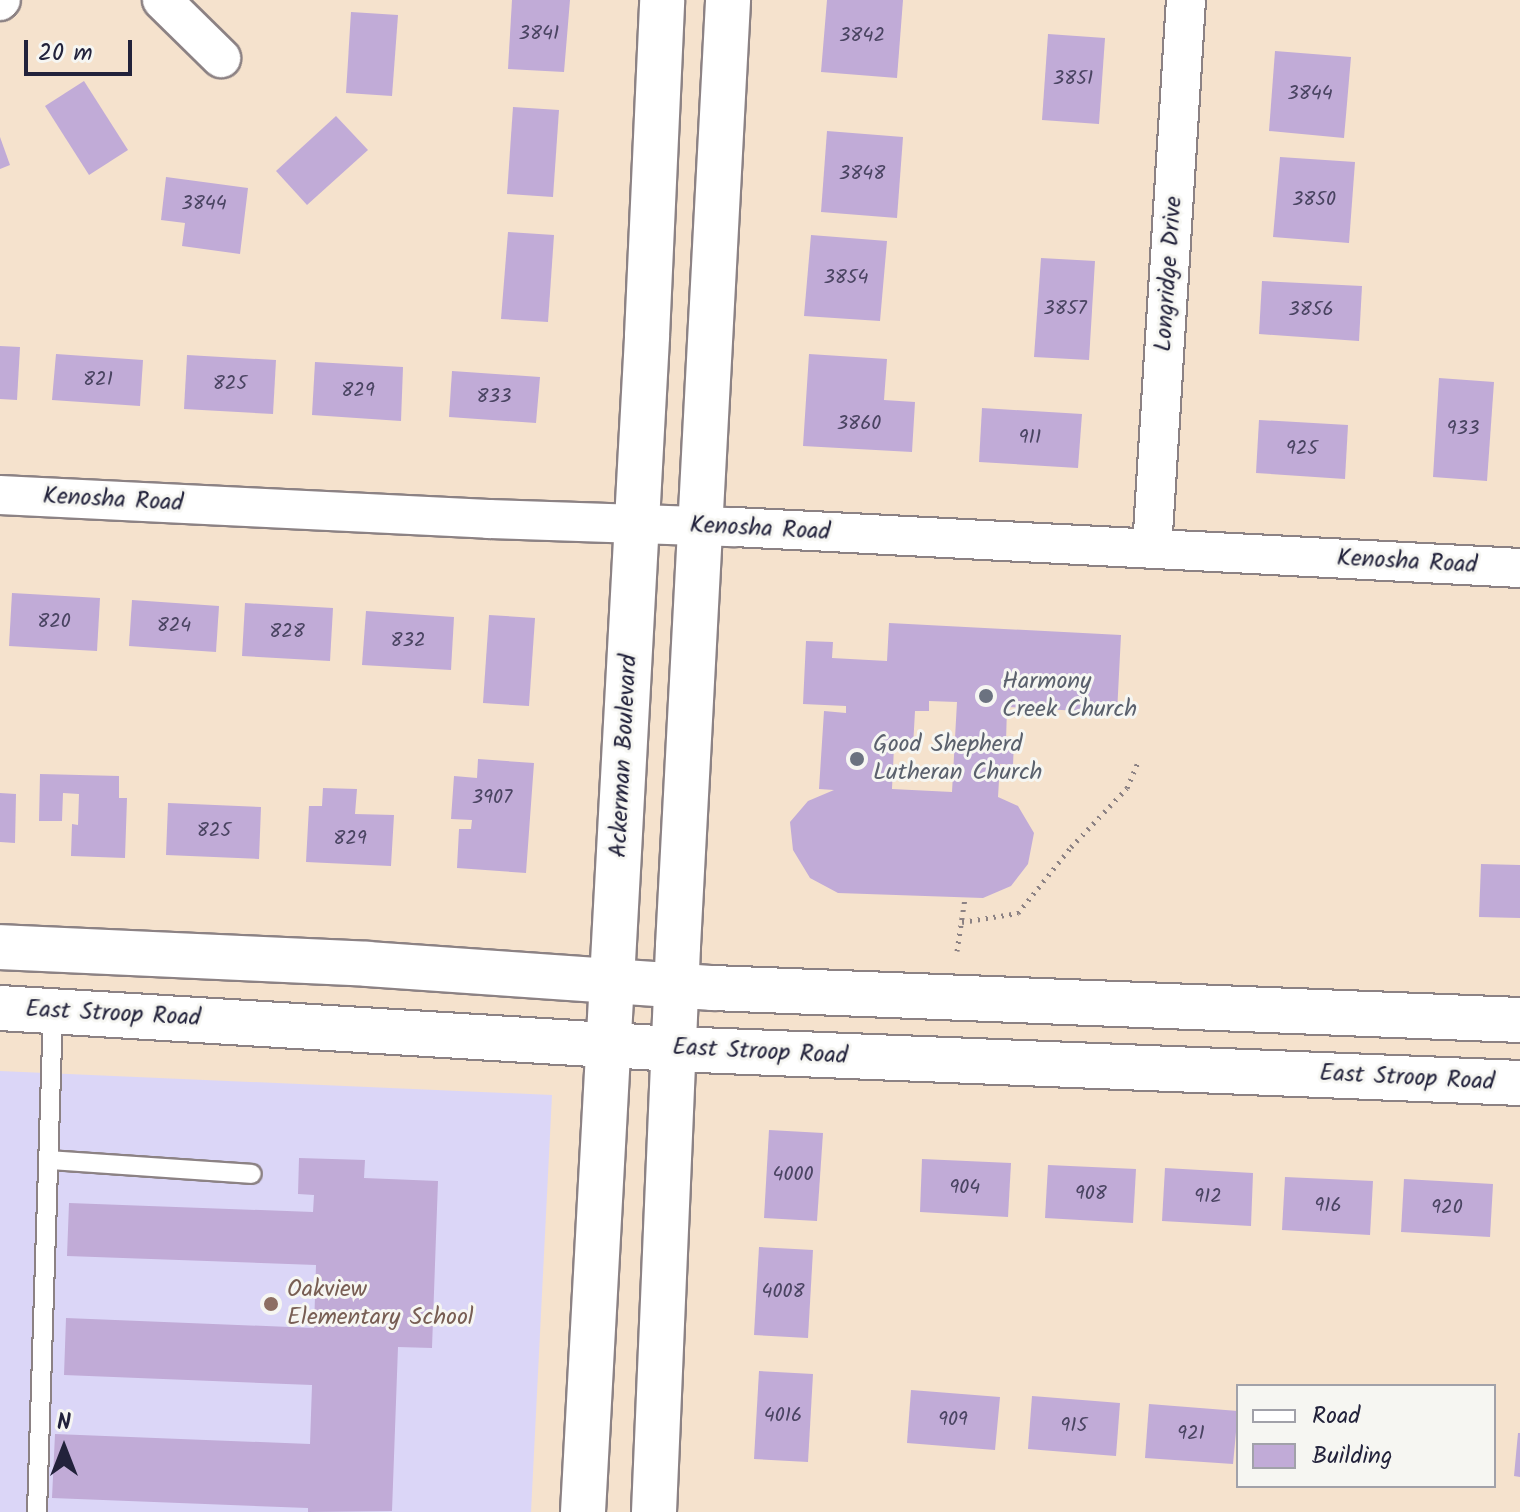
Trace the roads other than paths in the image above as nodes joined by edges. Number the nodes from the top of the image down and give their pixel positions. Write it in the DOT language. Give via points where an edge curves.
graph roads {
  1 [pos="162,0"];
  2 [pos="662,0"];
  3 [pos="728,0"];
  4 [pos="1186,0"];
  5 [pos="221,58"];
  6 [pos="0,495"];
  7 [pos="637,523"];
  8 [pos="702,525"];
  9 [pos="1152,549"];
  10 [pos="1520,568"];
  11 [pos="0,947"];
  12 [pos="611,982"];
  13 [pos="676,986"];
  14 [pos="0,1008"];
  15 [pos="53,1011"];
  16 [pos="1520,1020"];
  17 [pos="608,1044"];
  18 [pos="674,1049"];
  19 [pos="1520,1083"];
  20 [pos="49,1160"];
  21 [pos="252,1174"];
  22 [pos="37,1512"];
  23 [pos="583,1512"];
  24 [pos="654,1512"];
  1 -- 5 [label="street"];
  2 -- 7 [label="main road, Ackerman Boulevard"];
  3 -- 8 [label="main road"];
  4 -- 9 [label="street, Longridge Drive"];
  6 -- 7 [label="street, Kenosha Road"];
  7 -- 8 [label="street, Kenosha Road"];
  7 -- 12 [label="main road, Ackerman Boulevard"];
  8 -- 9 [label="street, Kenosha Road"];
  8 -- 13 [label="main road"];
  9 -- 10 [label="street, Kenosha Road"];
  11 -- 12 [label="main road" via="368,964"];
  12 -- 13 [label="main road"];
  12 -- 17 [label="main road, Ackerman Boulevard"];
  13 -- 16 [label="main road"];
  13 -- 18 [label="main road"];
  14 -- 15 [label="main road, East Stroop Road"];
  15 -- 17 [label="main road, East Stroop Road"];
  15 -- 20 [label="lane"];
  17 -- 18 [label="main road, East Stroop Road"];
  17 -- 23 [label="main road, Ackerman Boulevard"];
  18 -- 19 [label="main road, East Stroop Road"];
  18 -- 24 [label="main road"];
  20 -- 21 [label="lane"];
  20 -- 22 [label="lane"];
}
